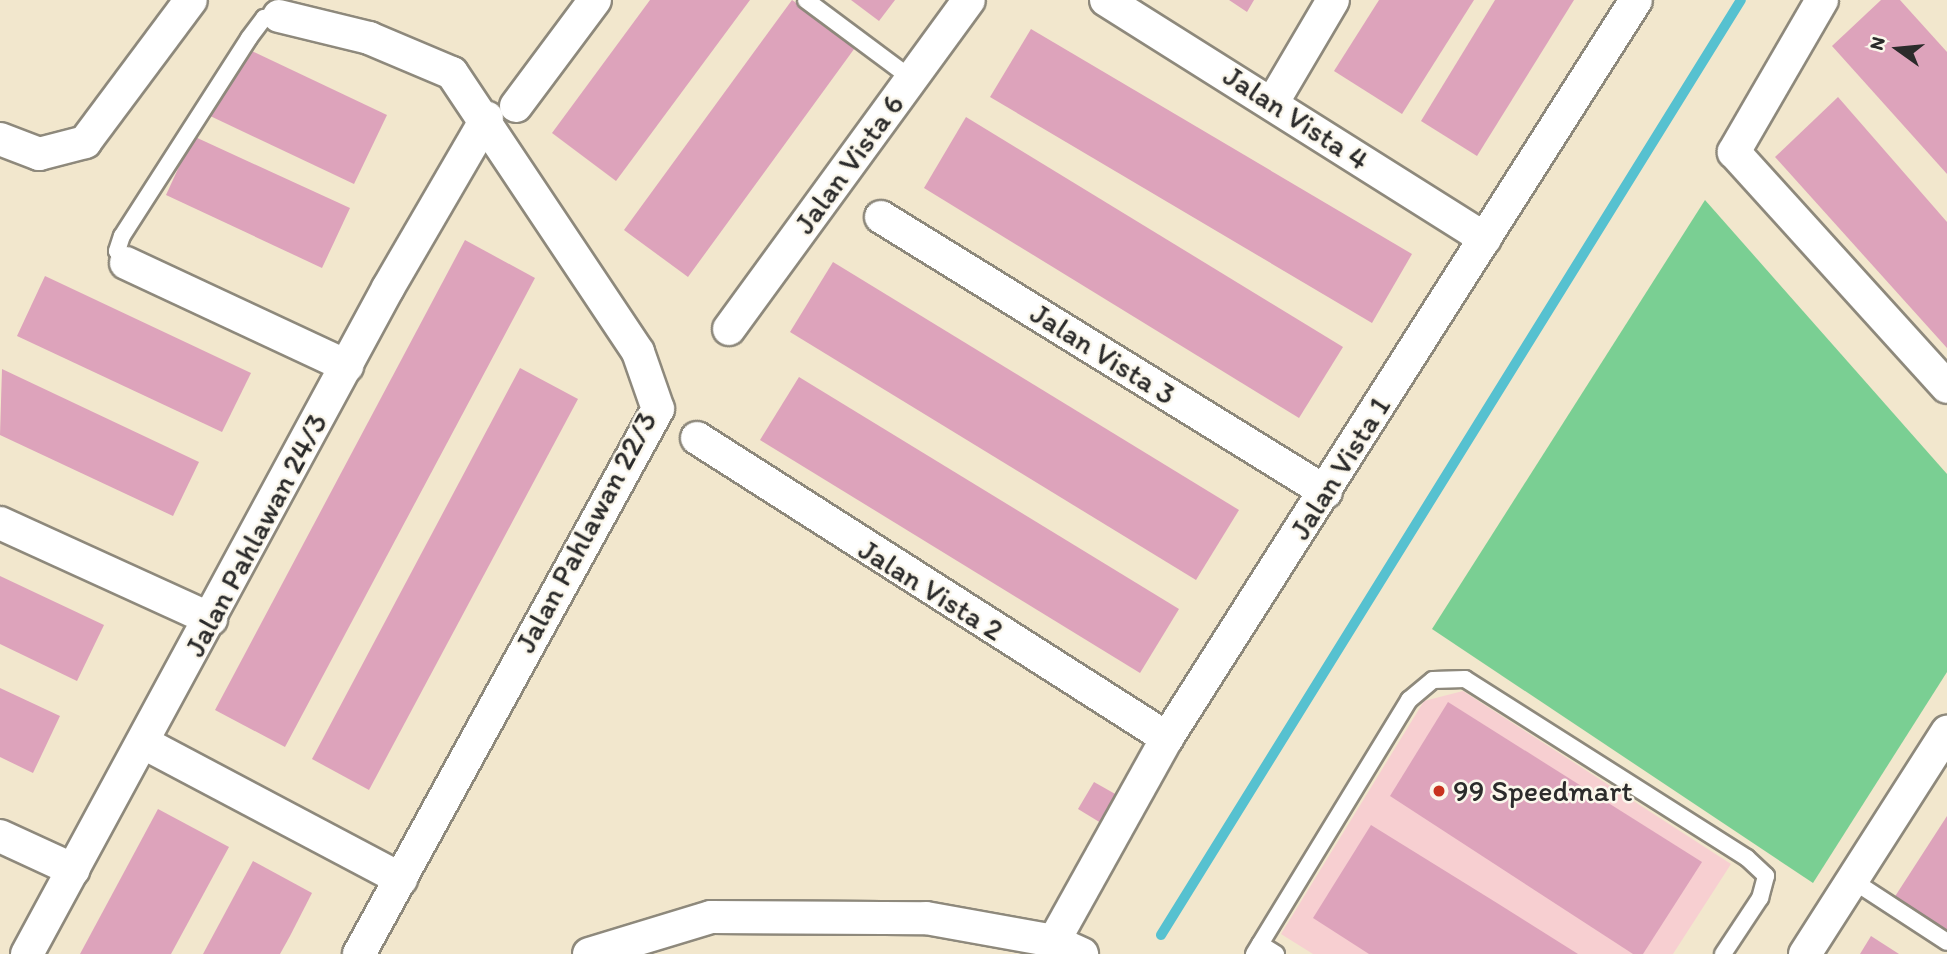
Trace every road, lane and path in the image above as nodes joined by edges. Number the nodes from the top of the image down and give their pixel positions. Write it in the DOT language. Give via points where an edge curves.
graph roads {
  1 [pos="191,0"];
  2 [pos="595,0"];
  3 [pos="806,0"];
  4 [pos="969,0"];
  5 [pos="1106,0"];
  6 [pos="1334,0"];
  7 [pos="1636,0"];
  8 [pos="1822,0"];
  9 [pos="279,16"];
  10 [pos="912,79"];
  11 [pos="1273,102"];
  12 [pos="502,112"];
  13 [pos="0,139"];
  14 [pos="881,217"];
  15 [pos="1485,239"];
  16 [pos="126,263"];
  17 [pos="729,329"];
  18 [pos="347,366"];
  19 [pos="1947,387"];
  20 [pos="697,438"];
  21 [pos="1326,492"];
  22 [pos="0,523"];
  23 [pos="211,619"];
  24 [pos="1947,732"];
  25 [pos="1167,738"];
  26 [pos="144,743"];
  27 [pos="0,836"];
  28 [pos="74,870"];
  29 [pos="401,879"];
  30 [pos="1852,880"];
  31 [pos="1054,941"];
  32 [pos="1947,942"];
  33 [pos="1257,949"];
  34 [pos="27,954"];
  35 [pos="359,954"];
  36 [pos="589,954"];
  37 [pos="1083,954"];
  38 [pos="1276,954"];
  39 [pos="1723,954"];
  40 [pos="1805,954"];
  1 -- 13 [label="street" via="85,142 39,154"];
  2 -- 12 [label="street, Jalan Pahlawan 24/3"];
  3 -- 10 [label="lane"];
  4 -- 10 [label="street, Jalan Vista 6"];
  5 -- 11 [label="street, Jalan Vista 4"];
  6 -- 11 [label="street"];
  7 -- 15 [label="street, Jalan Vista 1"];
  8 -- 19 [label="street" via="1734,152"];
  9 -- 12 [label="street, Jalan Pahlawan 22/3" via="369,38 452,74"];
  9 -- 16 [label="lane" via="264,18 249,38 122,236 117,251"];
  10 -- 17 [label="street, Jalan Vista 6"];
  11 -- 15 [label="street, Jalan Vista 4"];
  12 -- 18 [label="street, Jalan Pahlawan 24/3"];
  12 -- 29 [label="street, Jalan Pahlawan 22/3" via="638,352 658,409"];
  14 -- 21 [label="street, Jalan Vista 3"];
  15 -- 21 [label="street, Jalan Vista 1"];
  16 -- 18 [label="street"];
  18 -- 23 [label="street, Jalan Pahlawan 24/3"];
  20 -- 25 [label="street, Jalan Vista 2"];
  21 -- 25 [label="street, Jalan Vista 1"];
  22 -- 23 [label="street"];
  23 -- 26 [label="street, Jalan Pahlawan 24/3"];
  24 -- 30 [label="street"];
  25 -- 31 [label="street, Jalan Vista 1"];
  26 -- 28 [label="street, Jalan Pahlawan 24/3"];
  26 -- 29 [label="street"];
  27 -- 28 [label="street"];
  28 -- 34 [label="street, Jalan Pahlawan 24/3"];
  29 -- 35 [label="street, Jalan Pahlawan 22/3"];
  30 -- 32 [label="lane"];
  30 -- 40 [label="street"];
  31 -- 36 [label="street" via="926,918 711,917"];
  31 -- 37 [label="street"];
  33 -- 38 [label="lane"];
  33 -- 39 [label="lane" via="1409,700 1433,680 1465,679 1747,858 1766,876 1760,898"];
}
